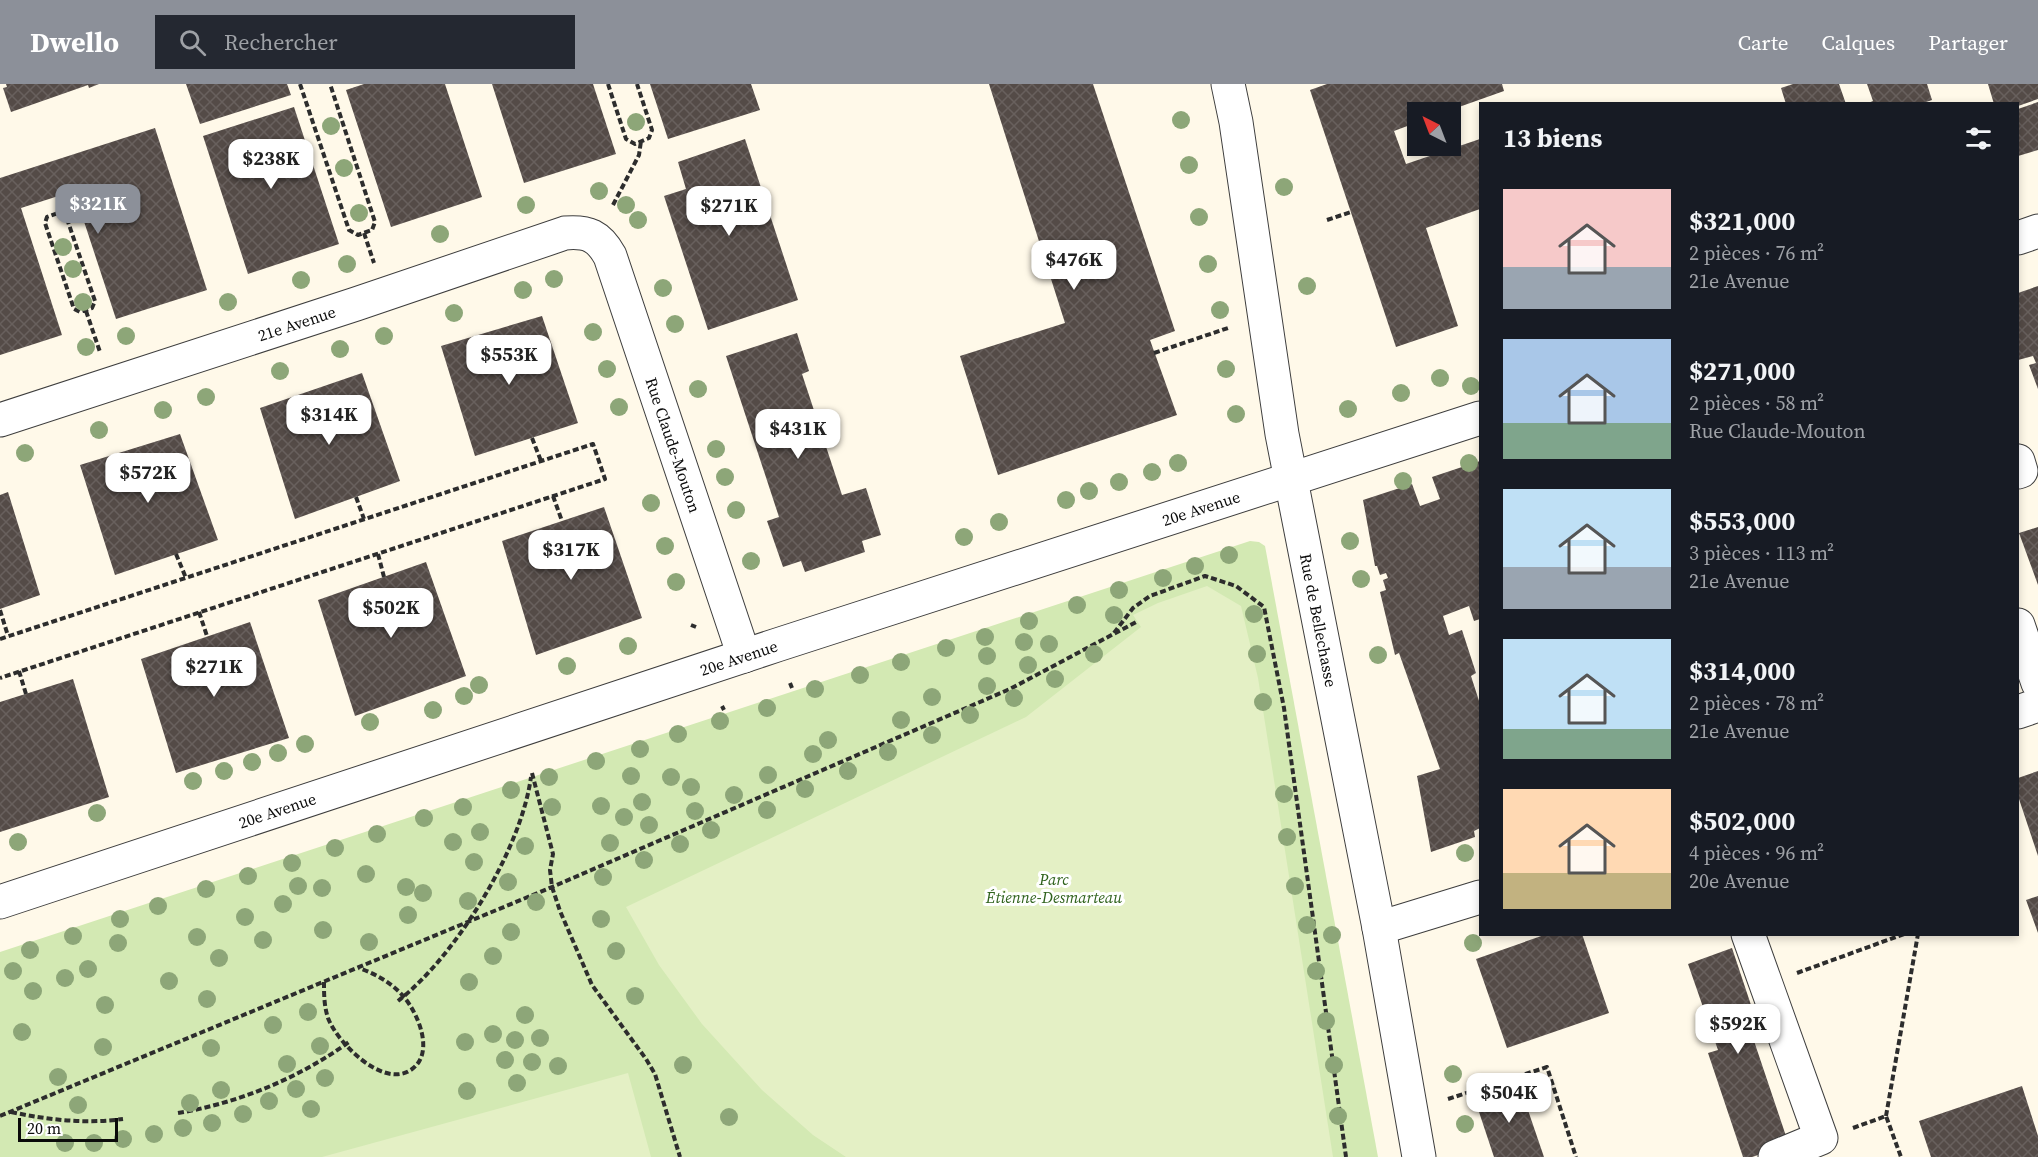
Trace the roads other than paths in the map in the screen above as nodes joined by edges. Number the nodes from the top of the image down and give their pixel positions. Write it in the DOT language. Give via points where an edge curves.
graph roads {
  1 [pos="1228,84"];
  2 [pos="2038,231"];
  3 [pos="594,237"];
  4 [pos="2019,238"];
  5 [pos="1479,418"];
  6 [pos="0,420"];
  7 [pos="1292,479"];
  8 [pos="2019,628"];
  9 [pos="744,656"];
  10 [pos="2038,682"];
  11 [pos="2038,705"];
  12 [pos="2019,712"];
  13 [pos="1479,897"];
  14 [pos="0,902"];
  15 [pos="1379,928"];
  16 [pos="1749,936"];
  17 [pos="1419,1157"];
  18 [pos="1775,1157"];
  1 -- 7 [label="street, Rue de Bellechasse"];
  2 -- 4 [label="street"];
  3 -- 6 [label="street, 21e Avenue" via="581,232 565,233"];
  3 -- 9 [label="street, Rue Claude-Mouton" via="610,256"];
  5 -- 7 [label="street, 20e Avenue"];
  7 -- 9 [label="street, 20e Avenue"];
  7 -- 15 [label="street, Rue de Bellechasse"];
  8 -- 10 [label="street"];
  9 -- 14 [label="street, 20e Avenue"];
  11 -- 12 [label="street"];
  13 -- 15 [label="street"];
  15 -- 17 [label="street, Rue de Bellechasse"];
  16 -- 18 [label="street" via="1821,1138"];
}
